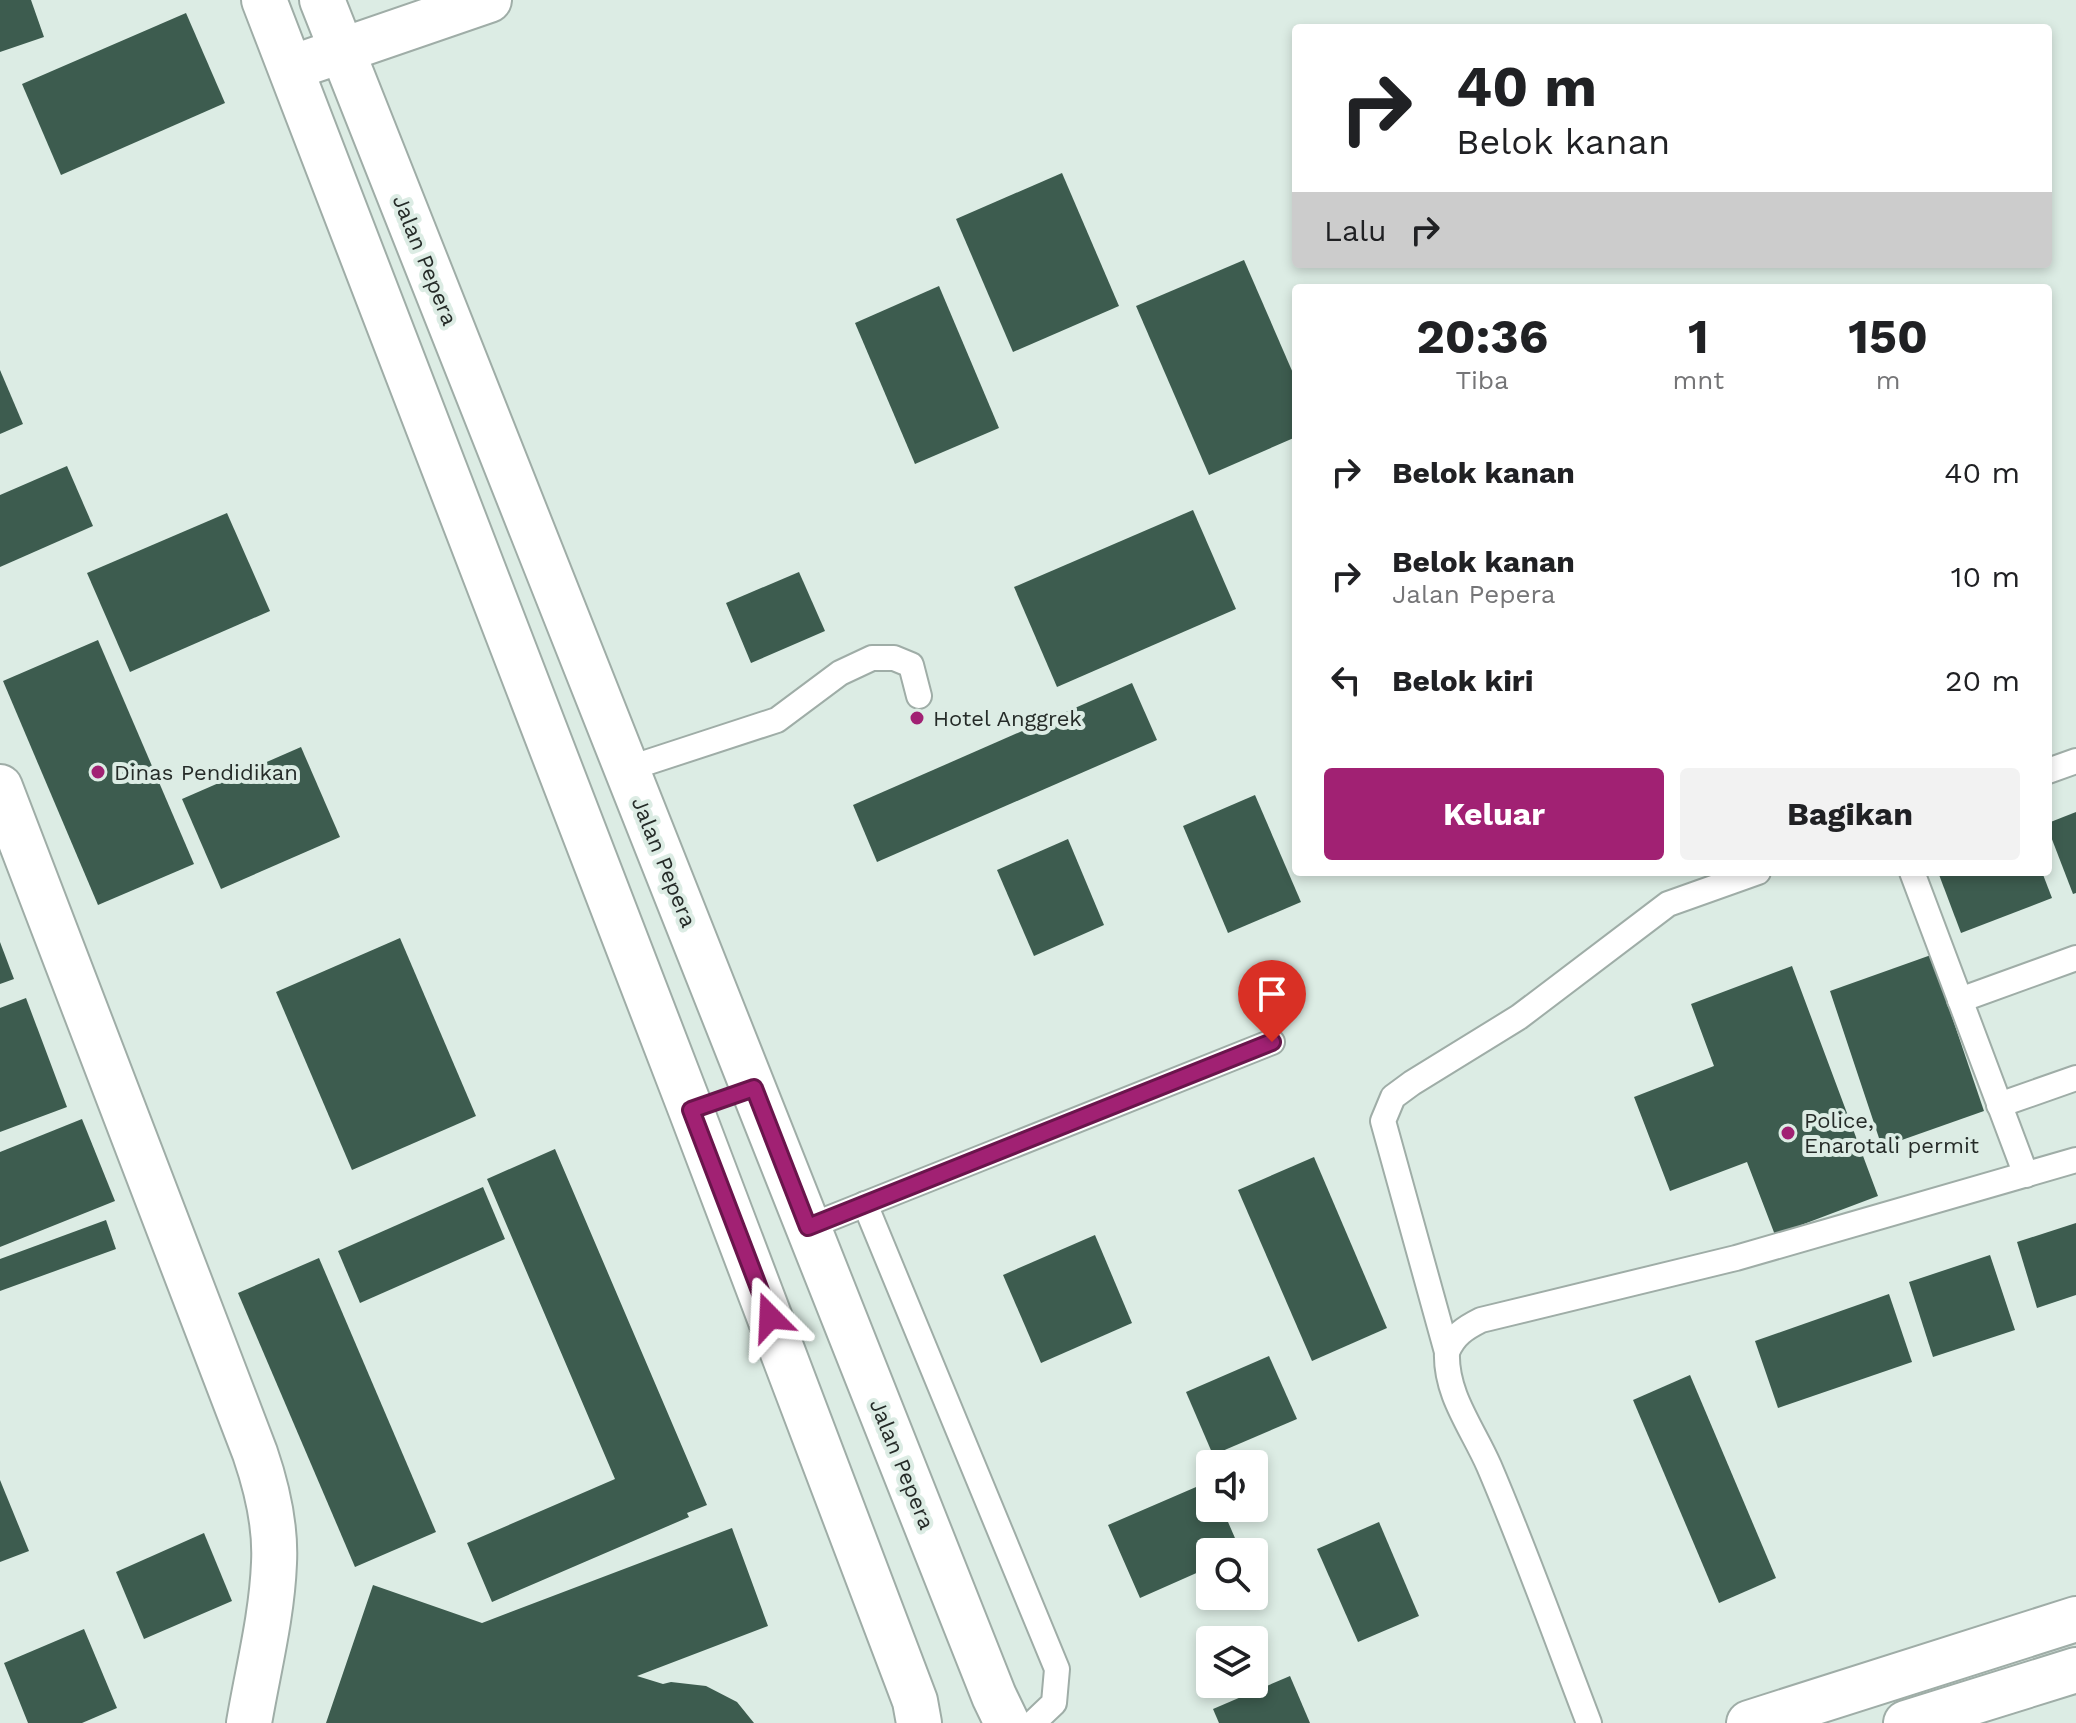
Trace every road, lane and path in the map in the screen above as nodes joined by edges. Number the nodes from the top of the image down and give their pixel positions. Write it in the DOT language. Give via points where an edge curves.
graph roads {
  1 [pos="264,0"];
  2 [pos="322,0"];
  3 [pos="489,0"];
  4 [pos="342,51"];
  5 [pos="291,68"];
  6 [pos="919,696"];
  7 [pos="2076,761"];
  8 [pos="627,769"];
  9 [pos="2052,770"];
  10 [pos="0,787"];
  11 [pos="1747,876"];
  12 [pos="1914,876"];
  13 [pos="2076,958"];
  14 [pos="1960,1000"];
  15 [pos="1272,1042"];
  16 [pos="2076,1078"];
  17 [pos="754,1088"];
  18 [pos="1999,1105"];
  19 [pos="691,1110"];
  20 [pos="2076,1160"];
  21 [pos="2026,1175"];
  22 [pos="865,1204"];
  23 [pos="808,1227"];
  24 [pos="1447,1352"];
  25 [pos="2076,1619"];
  26 [pos="2076,1670"];
  27 [pos="249,1723"];
  28 [pos="919,1723"];
  29 [pos="1007,1723"];
  30 [pos="1033,1723"];
  31 [pos="1589,1723"];
  32 [pos="1749,1723"];
  33 [pos="1906,1723"];
  1 -- 5 [label="main road"];
  2 -- 4 [label="main road, Jalan Pepera"];
  3 -- 4 [label="main road"];
  4 -- 5 [label="main road"];
  4 -- 8 [label="main road, Jalan Pepera"];
  5 -- 19 [label="main road"];
  6 -- 8 [label="lane" via="911,665 872,658 840,673 777,720"];
  7 -- 9 [label="lane"];
  8 -- 17 [label="main road, Jalan Pepera"];
  10 -- 27 [label="main road" via="267,1488 274,1561"];
  11 -- 24 [label="lane" via="1668,904 1519,1017 1393,1097 1383,1121"];
  12 -- 14 [label="lane"];
  13 -- 14 [label="lane"];
  14 -- 18 [label="lane"];
  15 -- 22 [label="lane"];
  16 -- 18 [label="lane"];
  17 -- 19 [label="main road"];
  17 -- 23 [label="main road, Jalan Pepera"];
  18 -- 21 [label="lane"];
  19 -- 28 [label="main road"];
  20 -- 21 [label="lane"];
  21 -- 24 [label="lane" via="1736,1258 1481,1320 1463,1328"];
  22 -- 23 [label="lane"];
  22 -- 30 [label="lane" via="1057,1669 1054,1703"];
  23 -- 29 [label="main road, Jalan Pepera"];
  24 -- 31 [label="lane" via="1450,1385 1488,1465"];
  25 -- 32 [label="main road"];
  26 -- 33 [label="main road"];
}
